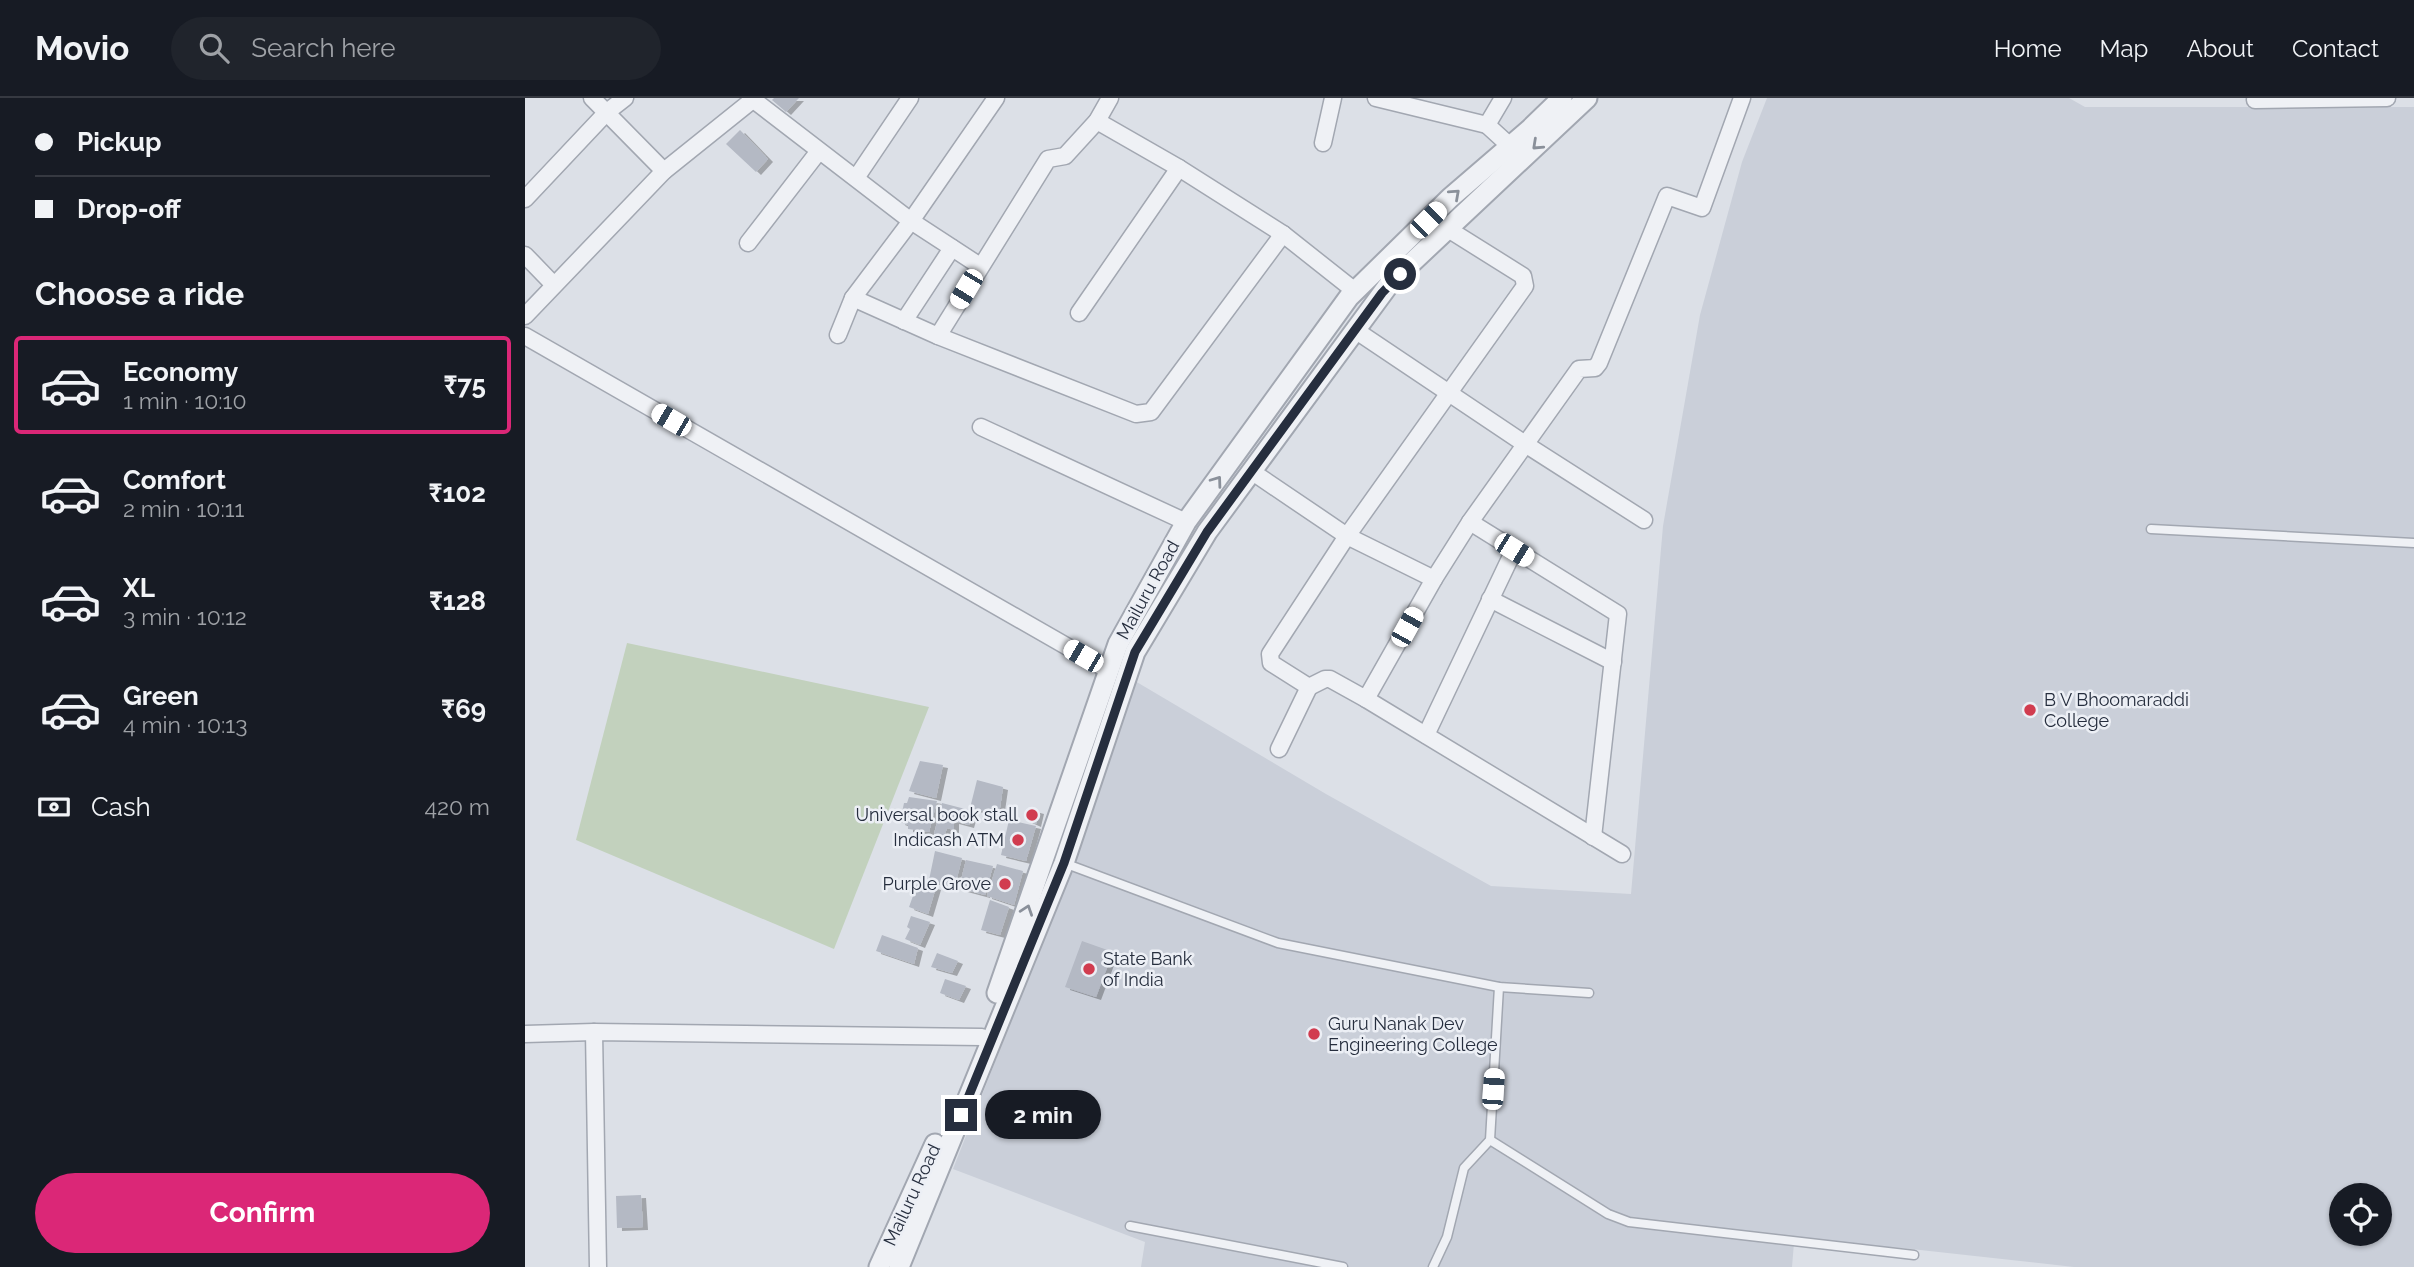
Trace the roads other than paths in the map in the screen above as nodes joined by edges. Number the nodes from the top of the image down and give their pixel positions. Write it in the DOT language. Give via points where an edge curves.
graph roads {
  1 [pos="592,98"];
  2 [pos="625,98"];
  3 [pos="910,98"];
  4 [pos="996,98"];
  5 [pos="1110,98"];
  6 [pos="1333,98"];
  7 [pos="1376,98"];
  8 [pos="1503,98"];
  9 [pos="1562,98"];
  10 [pos="1587,98"];
  11 [pos="1742,98"];
  12 [pos="2387,98"];
  13 [pos="753,99"];
  14 [pos="2255,100"];
  15 [pos="607,112"];
  16 [pos="1097,121"];
  17 [pos="1487,125"];
  18 [pos="1323,143"];
  19 [pos="1510,146"];
  20 [pos="819,151"];
  21 [pos="1179,168"];
  22 [pos="664,171"];
  23 [pos="856,178"];
  24 [pos="525,199"];
  25 [pos="911,221"];
  26 [pos="1448,229"];
  27 [pos="1283,234"];
  28 [pos="748,243"];
  29 [pos="952,248"];
  30 [pos="525,255"];
  31 [pos="980,266"];
  32 [pos="554,285"];
  33 [pos="1355,291"];
  34 [pos="853,298"];
  35 [pos="1079,313"];
  36 [pos="525,316"];
  37 [pos="904,321"];
  38 [pos="1355,330"];
  39 [pos="838,335"];
  40 [pos="525,336"];
  41 [pos="938,336"];
  42 [pos="1450,394"];
  43 [pos="981,427"];
  44 [pos="1525,444"];
  45 [pos="1251,471"];
  46 [pos="1644,520"];
  47 [pos="1186,522"];
  48 [pos="1470,523"];
  49 [pos="2151,528"];
  50 [pos="1347,536"];
  51 [pos="2414,543"];
  52 [pos="1514,550"];
  53 [pos="1434,579"];
  54 [pos="1490,599"];
  55 [pos="1613,662"];
  56 [pos="1108,670"];
  57 [pos="1309,687"];
  58 [pos="1366,699"];
  59 [pos="1426,735"];
  60 [pos="1279,750"];
  61 [pos="1593,837"];
  62 [pos="1622,854"];
  63 [pos="1055,860"];
  64 [pos="1499,986"];
  65 [pos="1589,993"];
  66 [pos="594,1032"];
  67 [pos="525,1034"];
  68 [pos="982,1037"];
  69 [pos="1489,1140"];
  70 [pos="1130,1226"];
  71 [pos="1914,1255"];
  72 [pos="598,1267"];
  73 [pos="879,1267"];
  74 [pos="899,1267"];
  75 [pos="1343,1267"];
  76 [pos="1433,1267"];
  1 -- 15 [label="street"];
  2 -- 15 [label="street"];
  3 -- 23 [label="street"];
  4 -- 25 [label="street"];
  5 -- 16 [label="street"];
  6 -- 18 [label="street"];
  7 -- 17 [label="street"];
  8 -- 17 [label="street"];
  9 -- 19 [label="street, Mailuru Road"];
  10 -- 26 [label="street, one-way"];
  11 -- 44 [label="street" via="1702,208 1667,196 1599,363 1595,368 1579,369"];
  12 -- 14 [label="street"];
  13 -- 20 [label="street"];
  13 -- 22 [label="street"];
  15 -- 22 [label="street"];
  15 -- 24 [label="street"];
  16 -- 21 [label="street"];
  16 -- 31 [label="street" via="1065,156 1048,159"];
  17 -- 19 [label="street"];
  33 -- 19 [label="street, Mailuru Road, one-way"];
  20 -- 23 [label="street"];
  20 -- 28 [label="street"];
  21 -- 27 [label="street"];
  21 -- 35 [label="street"];
  22 -- 32 [label="street"];
  23 -- 25 [label="street"];
  25 -- 29 [label="street"];
  25 -- 34 [label="street"];
  26 -- 38 [label="street" via="1390,283"];
  26 -- 42 [label="street" via="1526,282"];
  27 -- 33 [label="street"];
  27 -- 41 [label="street" via="1151,412 1136,414"];
  29 -- 31 [label="street"];
  29 -- 37 [label="street"];
  30 -- 32 [label="street"];
  31 -- 41 [label="street"];
  32 -- 36 [label="street"];
  47 -- 33 [label="street, Mailuru Road, one-way"];
  34 -- 37 [label="street"];
  34 -- 39 [label="street"];
  37 -- 41 [label="street"];
  38 -- 42 [label="street"];
  38 -- 45 [label="street"];
  40 -- 56 [label="street"];
  42 -- 44 [label="street"];
  42 -- 50 [label="street"];
  43 -- 47 [label="street"];
  44 -- 46 [label="street"];
  44 -- 48 [label="street"];
  45 -- 50 [label="street"];
  45 -- 63 [label="street" via="1201,541 1135,652"];
  47 -- 56 [label="street, Mailuru Road" via="1132,616"];
  48 -- 52 [label="street"];
  48 -- 53 [label="street"];
  49 -- 51 [label="lane"];
  50 -- 53 [label="street"];
  50 -- 57 [label="street" via="1270,654 1272,663"];
  52 -- 54 [label="street"];
  52 -- 55 [label="street" via="1618,614"];
  53 -- 58 [label="street"];
  54 -- 55 [label="street"];
  54 -- 59 [label="street"];
  55 -- 61 [label="street"];
  56 -- 63 [label="street, Mailuru Road"];
  57 -- 58 [label="street" via="1330,679"];
  57 -- 60 [label="street"];
  58 -- 59 [label="street"];
  59 -- 61 [label="street"];
  61 -- 62 [label="street"];
  63 -- 64 [label="lane" via="1277,943"];
  68 -- 63 [label="street, Mailuru Road, one-way"];
  63 -- 74 [label="street"];
  64 -- 65 [label="lane"];
  64 -- 69 [label="lane"];
  66 -- 67 [label="street"];
  66 -- 68 [label="street"];
  66 -- 72 [label="street"];
  68 -- 73 [label="street, Mailuru Road"];
  69 -- 71 [label="lane" via="1608,1214 1629,1222"];
  69 -- 76 [label="lane" via="1464,1168 1447,1237"];
  70 -- 75 [label="lane"];
}
